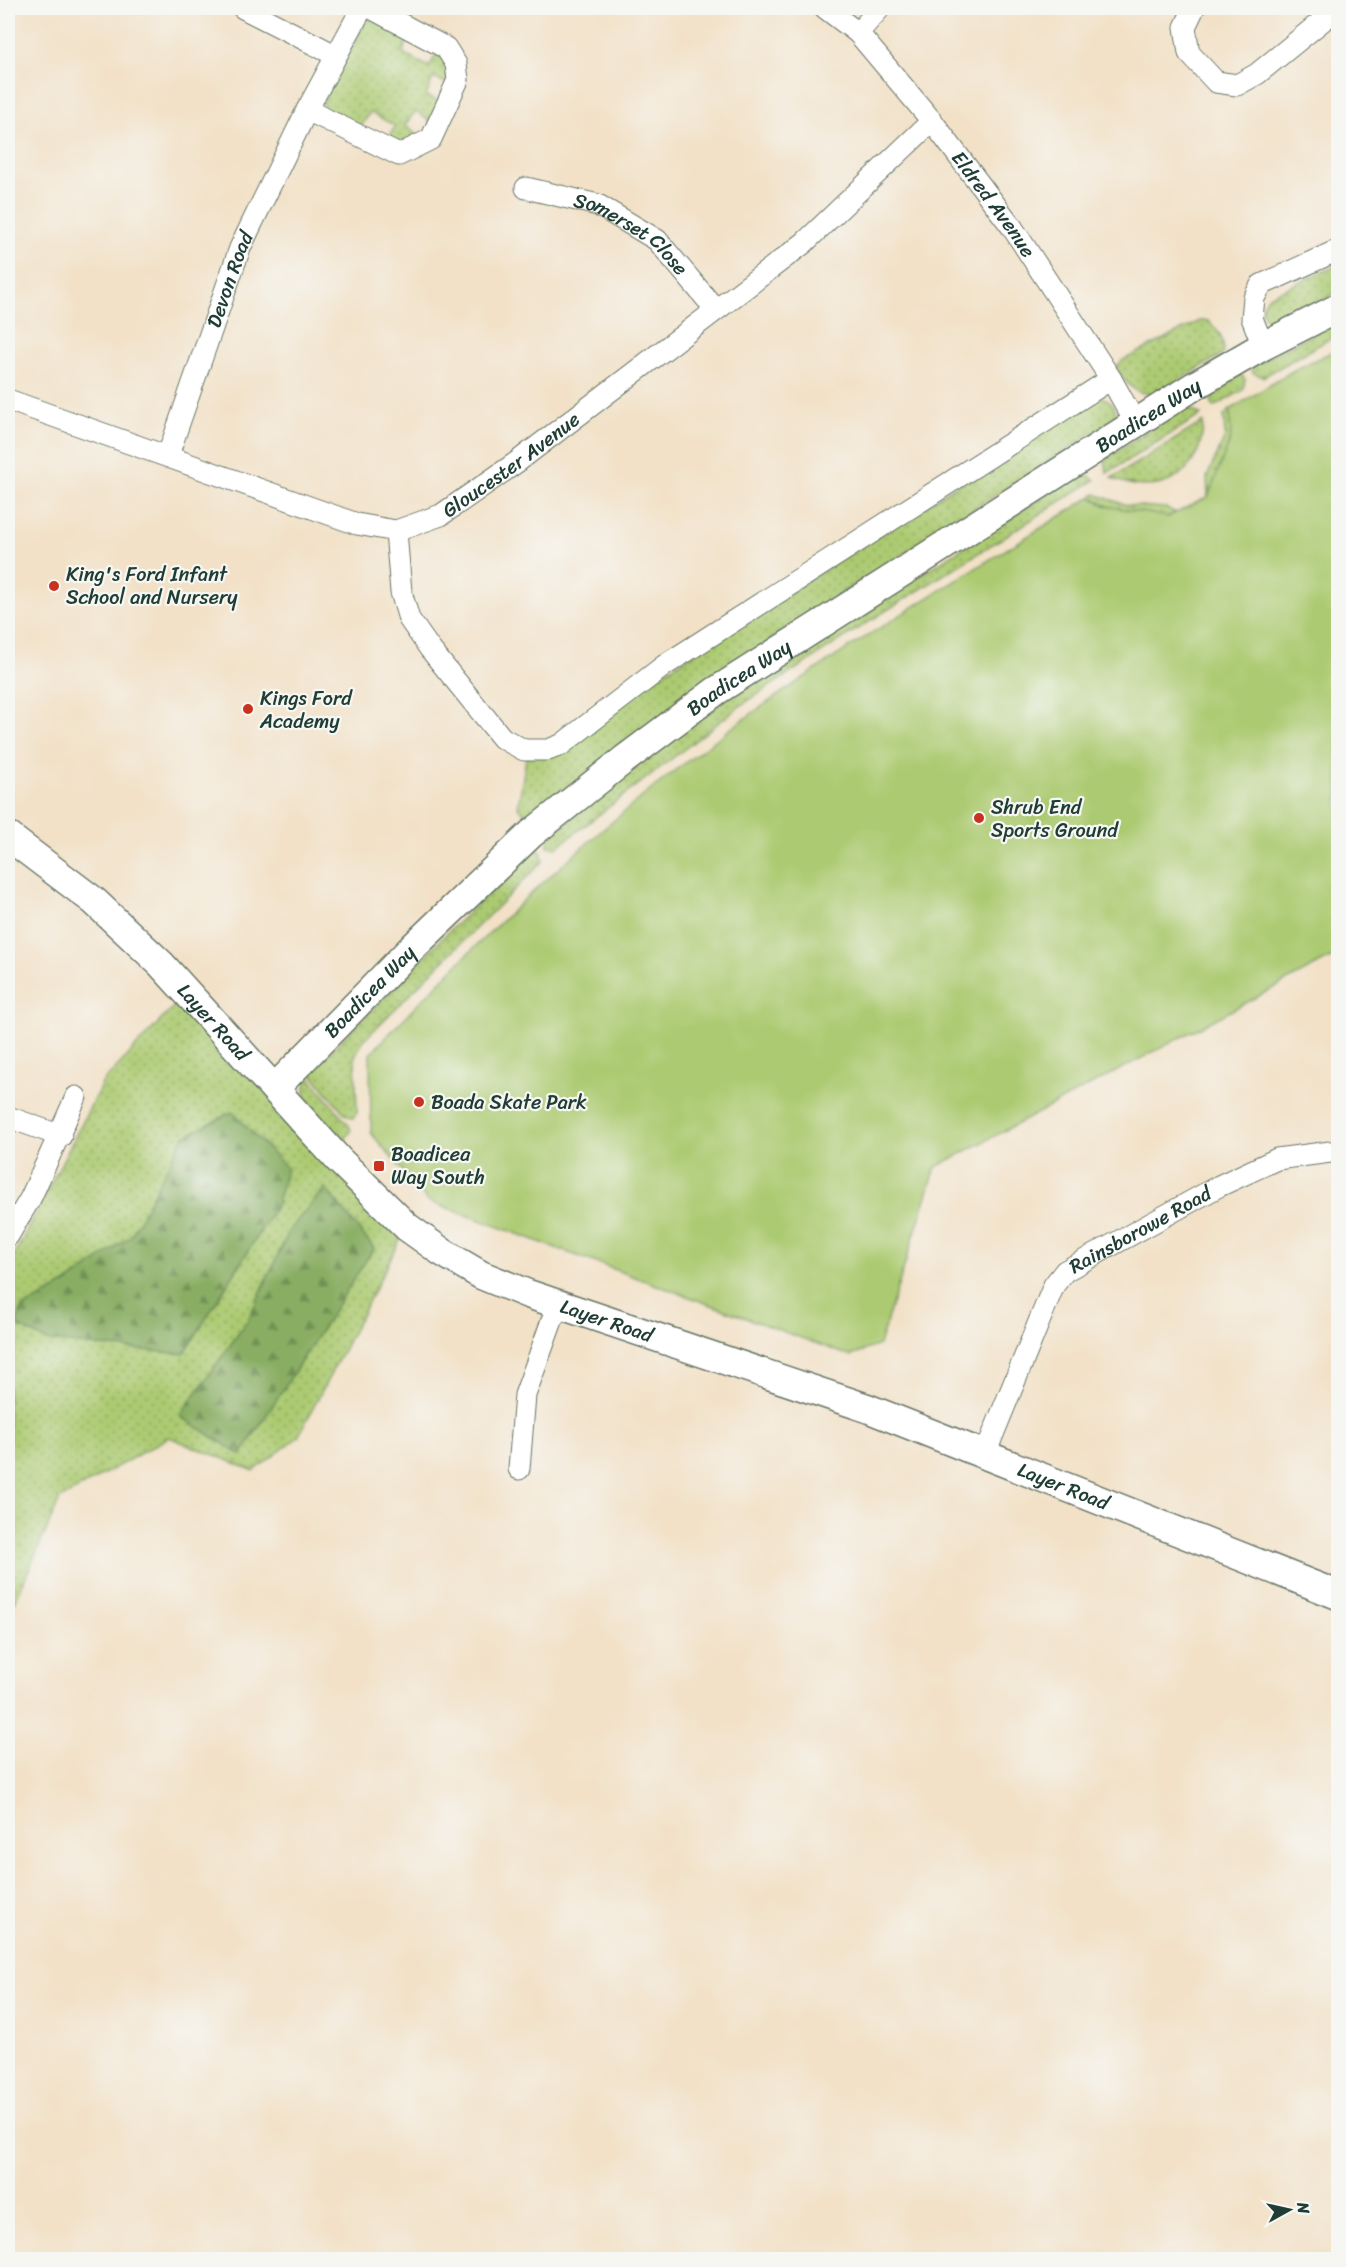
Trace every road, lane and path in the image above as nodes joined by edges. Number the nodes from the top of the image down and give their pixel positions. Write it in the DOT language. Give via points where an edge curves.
graph roads {
  1 [pos="243,8"];
  2 [pos="362,8"];
  3 [pos="371,8"];
  4 [pos="825,8"];
  5 [pos="880,8"];
  6 [pos="1194,8"];
  7 [pos="1338,8"];
  8 [pos="858,33"];
  9 [pos="334,55"];
  10 [pos="307,110"];
  11 [pos="932,121"];
  12 [pos="526,188"];
  13 [pos="1338,250"];
  14 [pos="1338,308"];
  15 [pos="716,310"];
  16 [pos="1263,346"];
  17 [pos="1111,379"];
  18 [pos="8,400"];
  19 [pos="1135,422"];
  20 [pos="168,455"];
  21 [pos="396,531"];
  22 [pos="8,836"];
  23 [pos="275,1088"];
  24 [pos="76,1097"];
  25 [pos="8,1117"];
  26 [pos="61,1136"];
  27 [pos="1338,1151"];
  28 [pos="8,1236"];
  29 [pos="558,1304"];
  30 [pos="985,1454"];
  31 [pos="519,1468"];
  32 [pos="1338,1595"];
  1 -- 9 [label="street"];
  2 -- 9 [label="street, Devon Road"];
  3 -- 10 [label="street" via="446,48 456,63 458,80 431,140 399,155"];
  4 -- 8 [label="street, Eldred Avenue"];
  5 -- 8 [label="street"];
  6 -- 7 [label="street" via="1185,27 1189,53 1216,82 1237,85 1257,74"];
  8 -- 11 [label="street, Eldred Avenue"];
  9 -- 10 [label="street, Devon Road"];
  10 -- 20 [label="street, Devon Road" via="240,248"];
  11 -- 15 [label="street, Gloucester Avenue" via="811,237"];
  11 -- 17 [label="street, Eldred Avenue" via="1012,227"];
  12 -- 15 [label="street, Somerset Close" via="598,205 657,240"];
  13 -- 16 [label="street" via="1261,285 1254,298 1252,318"];
  14 -- 16 [label="main road, Boadicea Way"];
  15 -- 21 [label="street, Gloucester Avenue" via="441,515"];
  16 -- 19 [label="main road, Boadicea Way"];
  17 -- 19 [label="street, Eldred Avenue"];
  17 -- 21 [label="street" via="665,665 561,745 548,750 524,750 502,738 414,626 401,592"];
  18 -- 20 [label="street, Gloucester Avenue"];
  19 -- 23 [label="main road, Boadicea Way" via="716,692 625,759 531,834"];
  20 -- 21 [label="street, Gloucester Avenue" via="357,524"];
  22 -- 23 [label="main road, Layer Road" via="94,902 161,964"];
  23 -- 29 [label="main road, Layer Road" via="338,1159 407,1227 481,1275"];
  24 -- 26 [label="street"];
  25 -- 26 [label="street"];
  26 -- 28 [label="street"];
  27 -- 30 [label="street, Rainsborowe Road" via="1277,1159 1065,1270 1054,1285"];
  29 -- 30 [label="main road, Layer Road" via="820,1391"];
  29 -- 31 [label="street" via="525,1395"];
  30 -- 32 [label="main road, Layer Road"];
}
